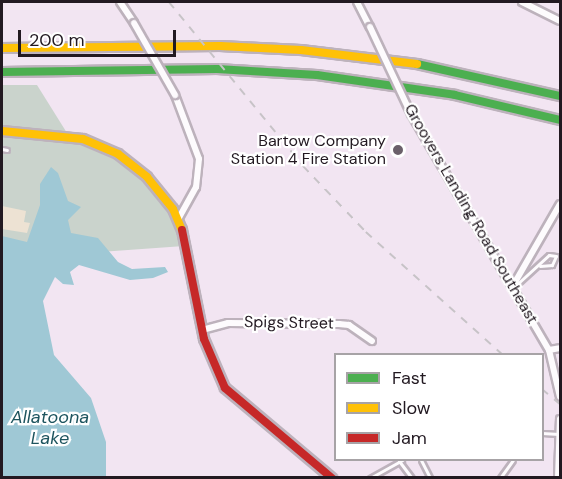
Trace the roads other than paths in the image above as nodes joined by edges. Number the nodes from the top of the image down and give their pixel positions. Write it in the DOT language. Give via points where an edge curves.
graph roads {
  1 [pos="120,2"];
  2 [pos="357,2"];
  3 [pos="522,2"];
  4 [pos="561,21"];
  5 [pos="2,48"];
  6 [pos="2,72"];
  7 [pos="561,96"];
  8 [pos="561,120"];
  9 [pos="2,131"];
  10 [pos="2,149"];
  11 [pos="7,150"];
  12 [pos="561,204"];
  13 [pos="178,220"];
  14 [pos="540,266"];
  15 [pos="514,285"];
  16 [pos="202,330"];
  17 [pos="372,341"];
  18 [pos="561,348"];
  19 [pos="549,350"];
  20 [pos="561,397"];
  21 [pos="561,419"];
  22 [pos="544,433"];
  23 [pos="560,434"];
  24 [pos="398,461"];
  25 [pos="401,461"];
  26 [pos="422,461"];
  27 [pos="512,461"];
  28 [pos="332,477"];
  29 [pos="370,477"];
  30 [pos="412,477"];
  31 [pos="430,477"];
  32 [pos="500,477"];
  33 [pos="558,477"];
  1 -- 13 [label="street, bridge" via="175,95 199,159 196,187"];
  2 -- 15 [label="street, Groovers Landing Road Southeast, bridge" via="411,114"];
  3 -- 4 [label="street"];
  5 -- 7 [label="main road" via="210,45 301,50 432,66"];
  6 -- 8 [label="main road" via="177,69 298,73 404,85"];
  9 -- 13 [label="main road" via="71,136 112,151 147,177"];
  10 -- 11 [label="lane"];
  12 -- 15 [label="street"];
  13 -- 16 [label="main road" via="191,260"];
  14 -- 14 [label="lane" via="549,255 556,256 552,265"];
  14 -- 15 [label="lane"];
  15 -- 19 [label="street, Groovers Landing Road Southeast"];
  16 -- 17 [label="street, Spigs Street" via="228,322 339,324 350,325"];
  16 -- 28 [label="main road" via="211,360 230,394"];
  18 -- 19 [label="street"];
  19 -- 20 [label="street, Groovers Landing Road Southeast"];
  21 -- 23 [label="street"];
  22 -- 23 [label="lane"];
  23 -- 33 [label="street"];
  24 -- 29 [label="lane"];
  25 -- 30 [label="lane"];
  26 -- 31 [label="lane"];
  27 -- 32 [label="lane"];
}
